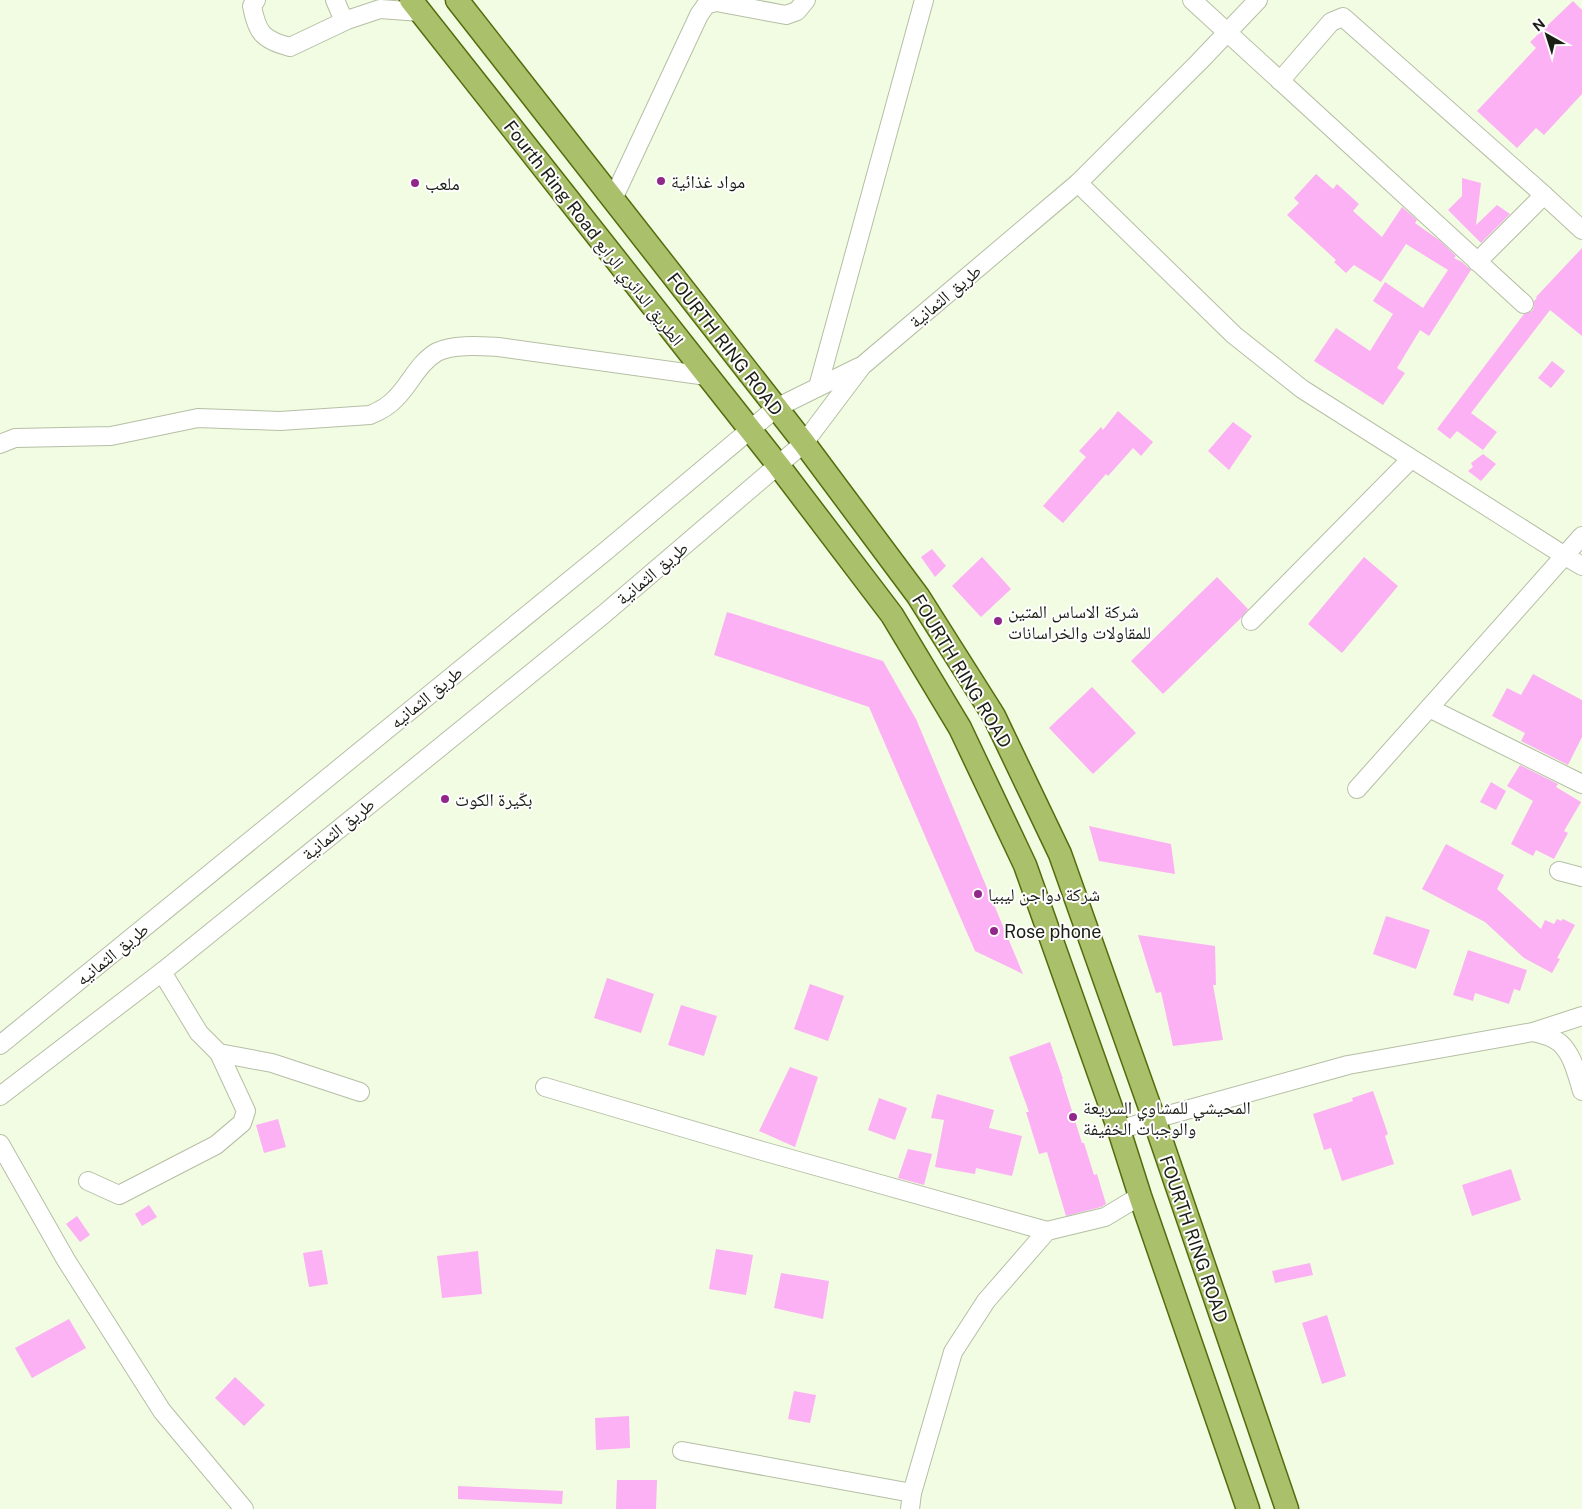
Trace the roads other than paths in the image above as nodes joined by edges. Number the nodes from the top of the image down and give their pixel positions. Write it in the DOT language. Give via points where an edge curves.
graph roads {
  1 [pos="256,0"];
  2 [pos="335,0"];
  3 [pos="457,0"];
  4 [pos="806,0"];
  5 [pos="924,0"];
  6 [pos="1192,0"];
  7 [pos="1258,0"];
  8 [pos="415,6"];
  9 [pos="344,21"];
  10 [pos="1227,33"];
  11 [pos="1280,81"];
  12 [pos="1078,183"];
  13 [pos="1544,195"];
  14 [pos="612,199"];
  15 [pos="1582,230"];
  16 [pos="1478,262"];
  17 [pos="1524,304"];
  18 [pos="862,366"];
  19 [pos="707,376"];
  20 [pos="818,388"];
  21 [pos="776,408"];
  22 [pos="750,430"];
  23 [pos="804,443"];
  24 [pos="0,444"];
  25 [pos="1411,459"];
  26 [pos="778,465"];
  27 [pos="1582,536"];
  28 [pos="1565,556"];
  29 [pos="1582,566"];
  30 [pos="1251,621"];
  31 [pos="1429,708"];
  32 [pos="1582,784"];
  33 [pos="1358,788"];
  34 [pos="1559,871"];
  35 [pos="1582,877"];
  36 [pos="162,972"];
  37 [pos="1582,1016"];
  38 [pos="1534,1032"];
  39 [pos="0,1045"];
  40 [pos="219,1052"];
  41 [pos="545,1087"];
  42 [pos="1582,1091"];
  43 [pos="360,1092"];
  44 [pos="0,1096"];
  45 [pos="1154,1119"];
  46 [pos="1119,1130"];
  47 [pos="0,1144"];
  48 [pos="88,1181"];
  49 [pos="1140,1196"];
  50 [pos="1047,1231"];
  51 [pos="682,1451"];
  52 [pos="911,1501"];
  53 [pos="244,1509"];
  54 [pos="1248,1509"];
  55 [pos="1287,1509"];
  1 -- 9 [label="street" via="252,6 255,24 271,42 290,47"];
  2 -- 9 [label="street"];
  3 -- 14 [label="main road, FOURTH RING ROAD"];
  4 -- 14 [label="street" via="797,11 786,15 716,2 706,5"];
  5 -- 20 [label="street"];
  6 -- 10 [label="street"];
  7 -- 10 [label="street, طريق الثمانية"];
  8 -- 9 [label="street" via="380,9"];
  8 -- 19 [label="main road, Fourth Ring Road الطريق الدائري الرابع"];
  10 -- 11 [label="street"];
  10 -- 12 [label="street, طريق الثمانية"];
  11 -- 13 [label="street" via="1331,22 1343,17"];
  11 -- 16 [label="street"];
  12 -- 18 [label="street, طريق الثمانية"];
  12 -- 25 [label="street" via="1234,335 1302,390"];
  13 -- 15 [label="street"];
  13 -- 16 [label="street"];
  14 -- 21 [label="main road, FOURTH RING ROAD"];
  16 -- 17 [label="street"];
  18 -- 20 [label="street, طريق الثمانيه"];
  18 -- 23 [label="street, طريق الثمانية"];
  19 -- 22 [label="main road, Fourth Ring Road الطريق الدائري الرابع"];
  19 -- 24 [label="street" via="466,345 438,352 422,363 396,398 370,415 280,421 198,418 111,436 15,438"];
  20 -- 21 [label="street, طريق الثمانيه"];
  21 -- 22 [label="street, طريق الثمانيه"];
  21 -- 23 [label="main road, FOURTH RING ROAD"];
  22 -- 26 [label="main road, Fourth Ring Road الطريق الدائري الرابع"];
  22 -- 39 [label="street, طريق الثمانيه"];
  23 -- 26 [label="street, طريق الثمانية"];
  23 -- 45 [label="main road, FOURTH RING ROAD" via="918,596 994,716 1060,854"];
  25 -- 28 [label="street"];
  25 -- 30 [label="street"];
  26 -- 36 [label="street, طريق الثمانية" via="604,614"];
  26 -- 46 [label="main road, FOURTH RING ROAD" via="892,615 960,728 1025,865"];
  27 -- 28 [label="street"];
  28 -- 29 [label="street"];
  28 -- 31 [label="street"];
  31 -- 32 [label="street"];
  31 -- 33 [label="street"];
  34 -- 35 [label="street"];
  36 -- 40 [label="street" via="199,1033"];
  36 -- 44 [label="street, طريق الثمانية"];
  37 -- 38 [label="street"];
  38 -- 42 [label="street" via="1560,1043 1572,1061"];
  38 -- 45 [label="street" via="1348,1065"];
  40 -- 43 [label="street" via="272,1063"];
  40 -- 48 [label="street" via="246,1111 242,1123 216,1145 118,1195"];
  41 -- 50 [label="street"];
  45 -- 46 [label="street"];
  45 -- 55 [label="main road, FOURTH RING ROAD"];
  46 -- 49 [label="main road, FOURTH RING ROAD"];
  47 -- 53 [label="street" via="66,1260 162,1410"];
  49 -- 50 [label="street" via="1105,1218"];
  49 -- 54 [label="main road, FOURTH RING ROAD"];
  50 -- 52 [label="street" via="986,1301 953,1352"];
  51 -- 52 [label="street"];
}
